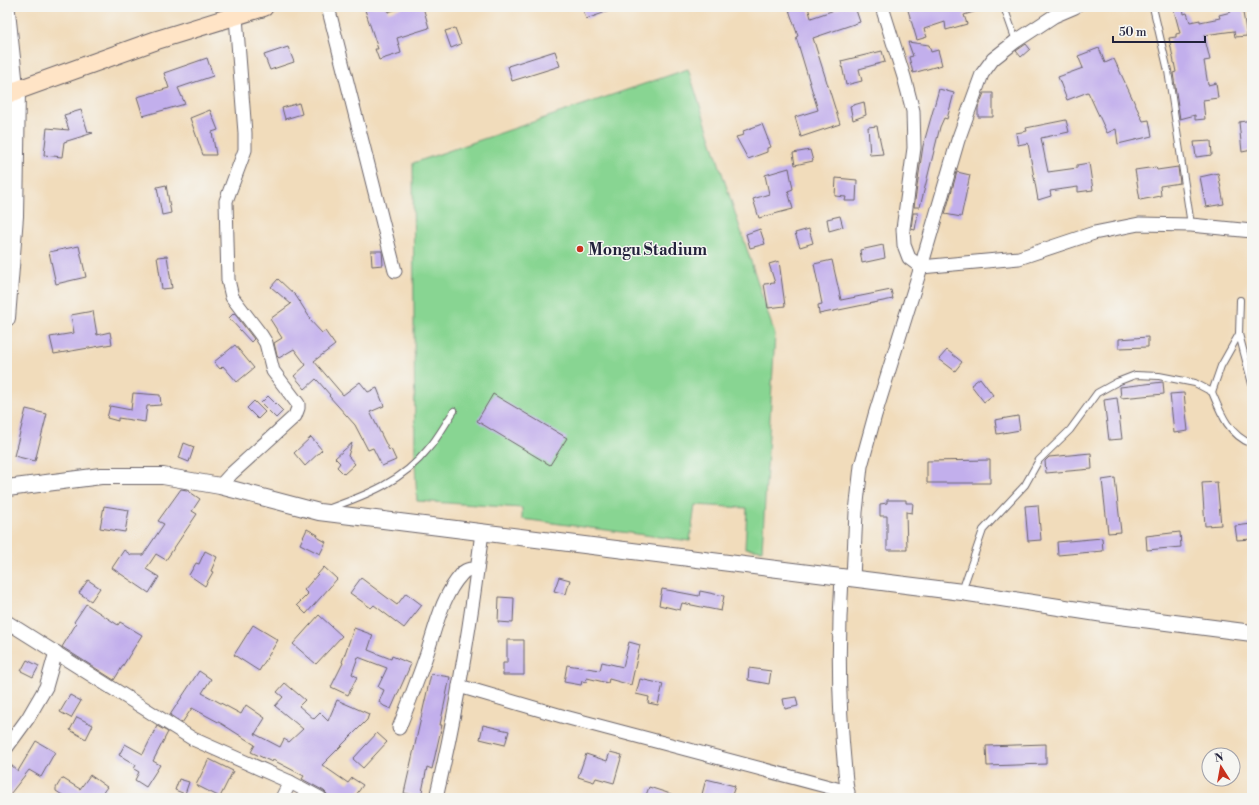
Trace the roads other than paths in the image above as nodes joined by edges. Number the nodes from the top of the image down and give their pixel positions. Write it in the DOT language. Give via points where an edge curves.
graph roads {
  1 [pos="8,7"];
  2 [pos="264,7"];
  3 [pos="328,7"];
  4 [pos="882,7"];
  5 [pos="1004,7"];
  6 [pos="1076,7"];
  7 [pos="1153,7"];
  8 [pos="235,12"];
  9 [pos="1016,41"];
  10 [pos="12,93"];
  11 [pos="1191,225"];
  12 [pos="1252,231"];
  13 [pos="921,267"];
  14 [pos="395,270"];
  15 [pos="1240,300"];
  16 [pos="7,318"];
  17 [pos="1239,334"];
  18 [pos="1252,384"];
  19 [pos="1212,392"];
  20 [pos="454,411"];
  21 [pos="1252,444"];
  22 [pos="220,486"];
  23 [pos="7,488"];
  24 [pos="319,512"];
  25 [pos="482,532"];
  26 [pos="477,569"];
  27 [pos="848,579"];
  28 [pos="962,592"];
  29 [pos="7,622"];
  30 [pos="1252,633"];
  31 [pos="56,652"];
  32 [pos="459,686"];
  33 [pos="399,728"];
  34 [pos="7,747"];
  35 [pos="290,782"];
  36 [pos="848,795"];
  37 [pos="282,798"];
  38 [pos="320,798"];
  39 [pos="436,798"];
  1 -- 10 [label="street"];
  2 -- 8 [label="main road"];
  3 -- 14 [label="street"];
  4 -- 13 [label="street" via="913,111 914,148 903,229 904,245 909,258"];
  5 -- 9 [label="lane"];
  6 -- 9 [label="street" via="1054,16"];
  7 -- 11 [label="lane" via="1168,71"];
  8 -- 10 [label="main road"];
  8 -- 22 [label="street" via="245,150 226,201 228,280 232,297 262,335 273,371 298,404 298,408 295,416"];
  9 -- 13 [label="street" via="993,59 982,74 958,140"];
  10 -- 16 [label="street" via="15,216"];
  11 -- 12 [label="street"];
  11 -- 13 [label="street" via="1139,224 1094,233 1019,258"];
  13 -- 27 [label="street" via="874,415 861,466"];
  15 -- 17 [label="lane"];
  17 -- 18 [label="lane"];
  17 -- 19 [label="lane" via="1221,366"];
  19 -- 21 [label="lane" via="1223,419 1242,440"];
  19 -- 28 [label="lane" via="1195,383 1159,376 1135,375 1097,393 1070,430 1039,460 1025,485 983,530"];
  20 -- 24 [label="lane" via="428,449 403,474 382,488"];
  22 -- 23 [label="street" via="163,476 101,476"];
  22 -- 24 [label="street"];
  24 -- 25 [label="street"];
  25 -- 26 [label="street"];
  25 -- 27 [label="street"];
  26 -- 32 [label="street"];
  26 -- 33 [label="street" via="469,568 461,574 450,590"];
  27 -- 28 [label="street"];
  27 -- 36 [label="street" via="839,620 839,662 841,734"];
  28 -- 30 [label="street"];
  29 -- 31 [label="street"];
  31 -- 34 [label="street" via="52,670 37,704"];
  31 -- 35 [label="street" via="193,739"];
  32 -- 36 [label="street"];
  32 -- 39 [label="street"];
  35 -- 37 [label="street"];
  35 -- 38 [label="street"];
}
